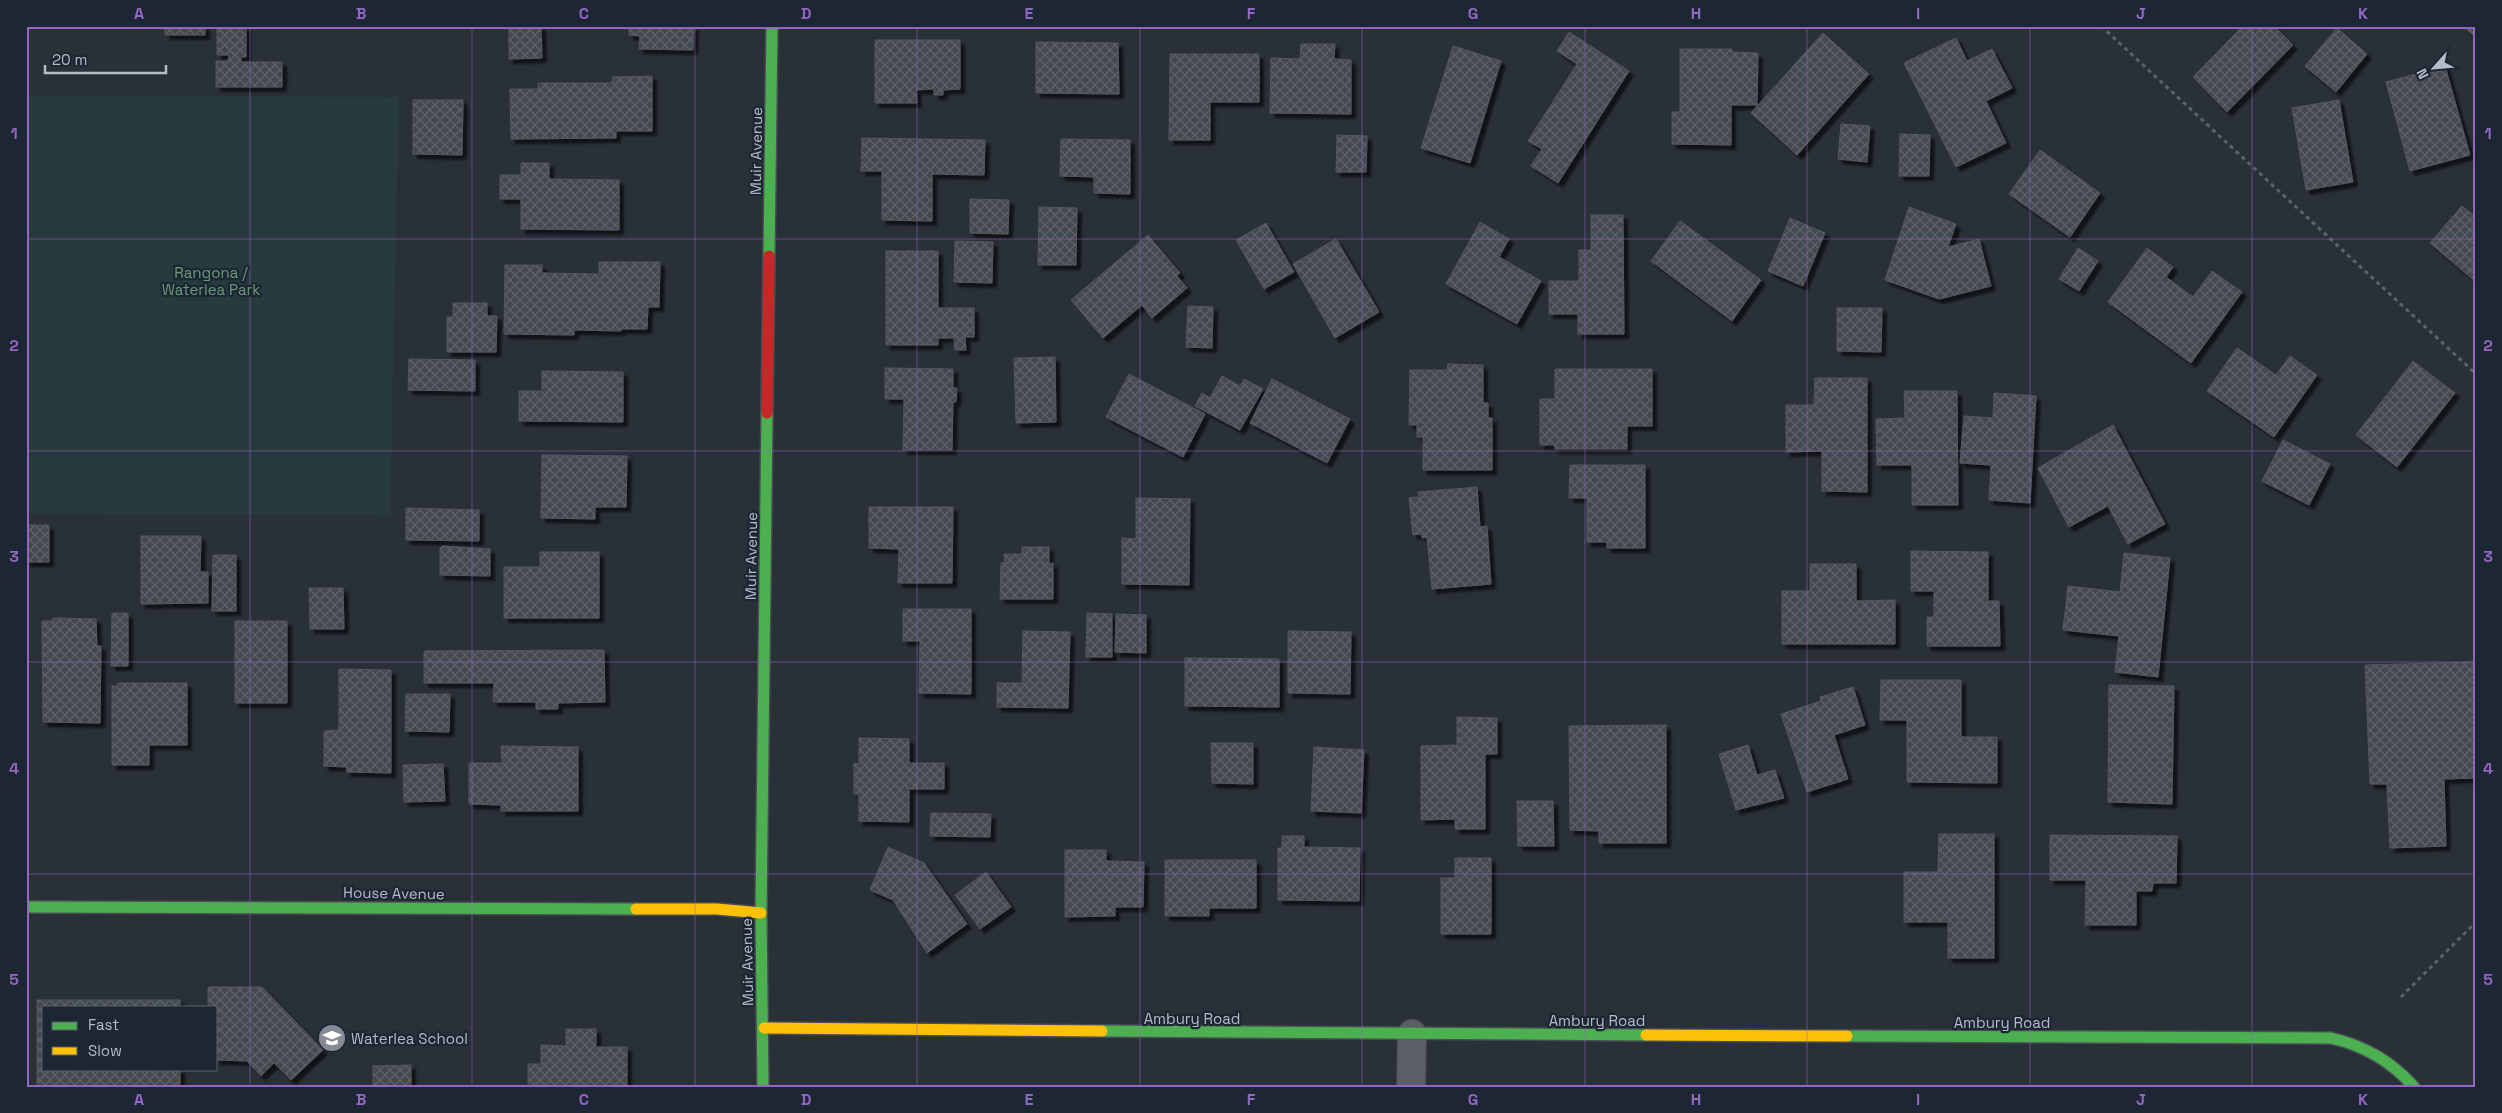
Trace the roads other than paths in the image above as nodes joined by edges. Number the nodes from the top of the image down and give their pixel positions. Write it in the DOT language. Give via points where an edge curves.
graph roads {
  1 [pos="772,26"];
  2 [pos="26,907"];
  3 [pos="761,914"];
  4 [pos="764,1028"];
  5 [pos="1412,1034"];
  6 [pos="763,1087"];
  7 [pos="1411,1087"];
  8 [pos="2414,1087"];
  1 -- 3 [label="street, Muir Avenue"];
  2 -- 3 [label="street, House Avenue" via="717,909"];
  3 -- 4 [label="street, Muir Avenue"];
  4 -- 5 [label="street, Ambury Road"];
  4 -- 6 [label="street, Muir Avenue"];
  5 -- 7 [label="street"];
  5 -- 8 [label="street, Ambury Road" via="2331,1038 2354,1043 2387,1059"];
}
